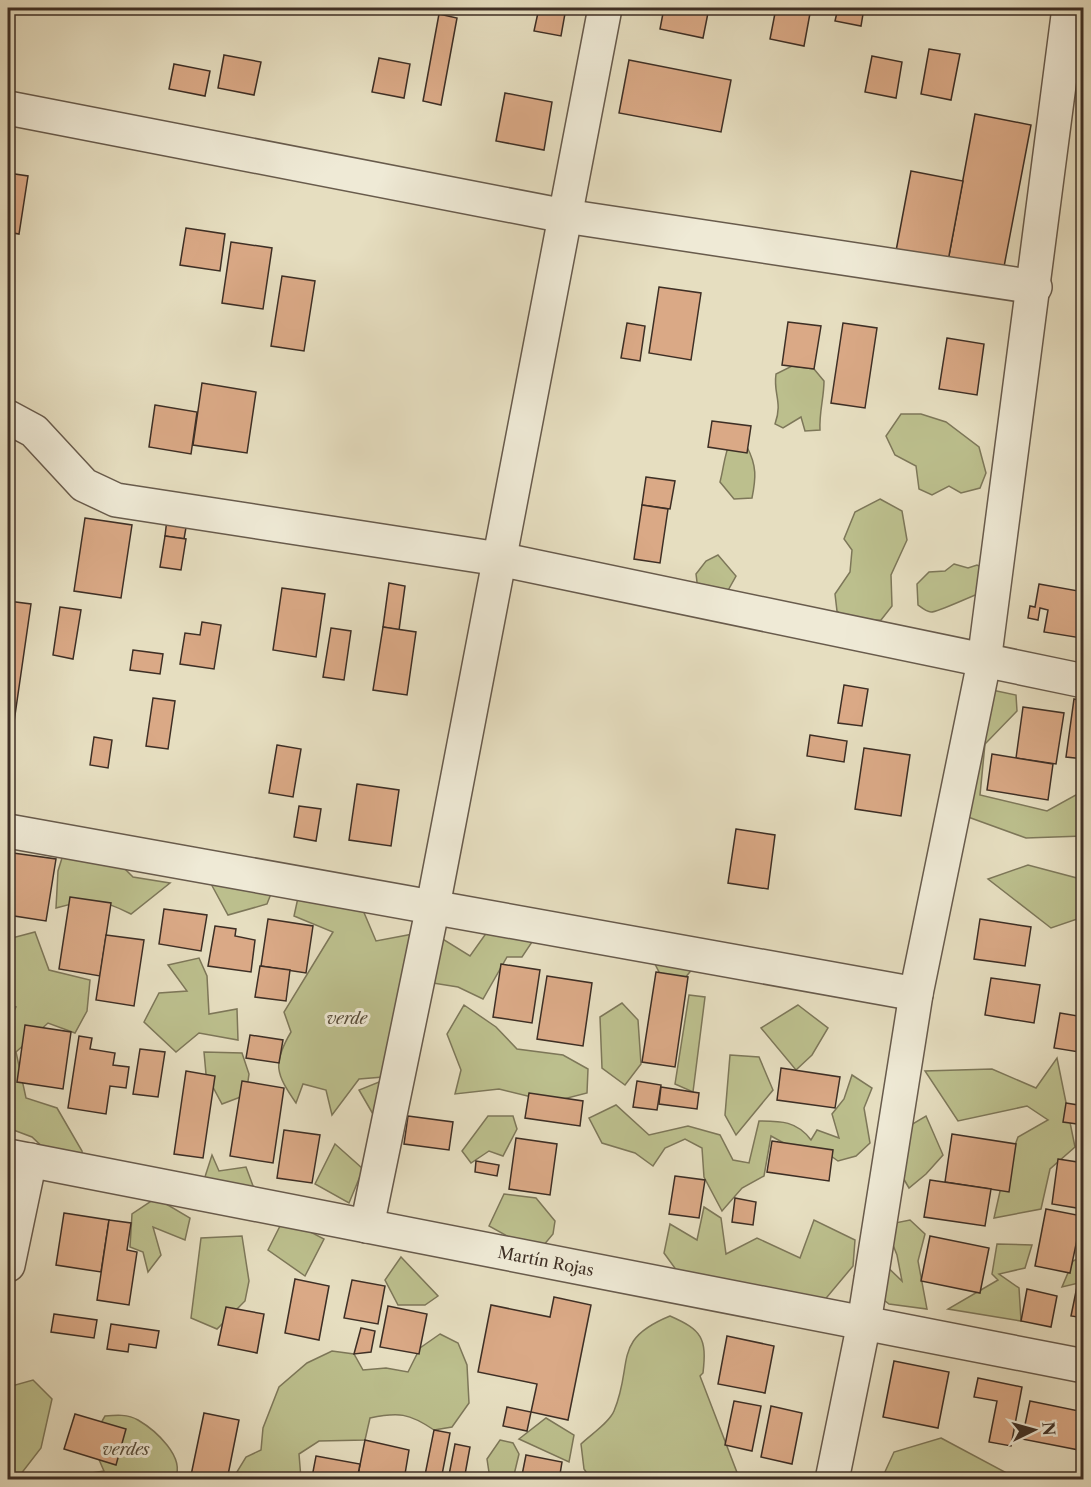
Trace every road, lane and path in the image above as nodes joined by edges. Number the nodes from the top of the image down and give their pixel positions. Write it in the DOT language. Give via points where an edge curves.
graph roads {
  1 [pos="605,8"];
  2 [pos="1073,21"];
  3 [pos="8,108"];
  4 [pos="565,216"];
  5 [pos="1035,287"];
  6 [pos="8,417"];
  7 [pos="499,559"];
  8 [pos="984,662"];
  9 [pos="1083,681"];
  10 [pos="8,831"];
  11 [pos="433,906"];
  12 [pos="916,994"];
  13 [pos="19,1158"];
  14 [pos="367,1226"];
  15 [pos="8,1265"];
  16 [pos="864,1323"];
  17 [pos="1083,1366"];
  18 [pos="832,1479"];
  1 -- 4 [label="street"];
  2 -- 5 [label="street"];
  3 -- 4 [label="street"];
  4 -- 5 [label="street"];
  4 -- 7 [label="street"];
  5 -- 8 [label="street"];
  6 -- 7 [label="street" via="34,431 84,485 116,500"];
  7 -- 8 [label="street"];
  7 -- 11 [label="street"];
  8 -- 9 [label="street"];
  8 -- 12 [label="street"];
  10 -- 11 [label="street"];
  11 -- 12 [label="street"];
  11 -- 14 [label="street"];
  12 -- 16 [label="street"];
  13 -- 14 [label="street, Martín Rojas"];
  13 -- 15 [label="street"];
  14 -- 16 [label="street, Martín Rojas"];
  16 -- 17 [label="street, Martín Rojas"];
  16 -- 18 [label="street"];
}
